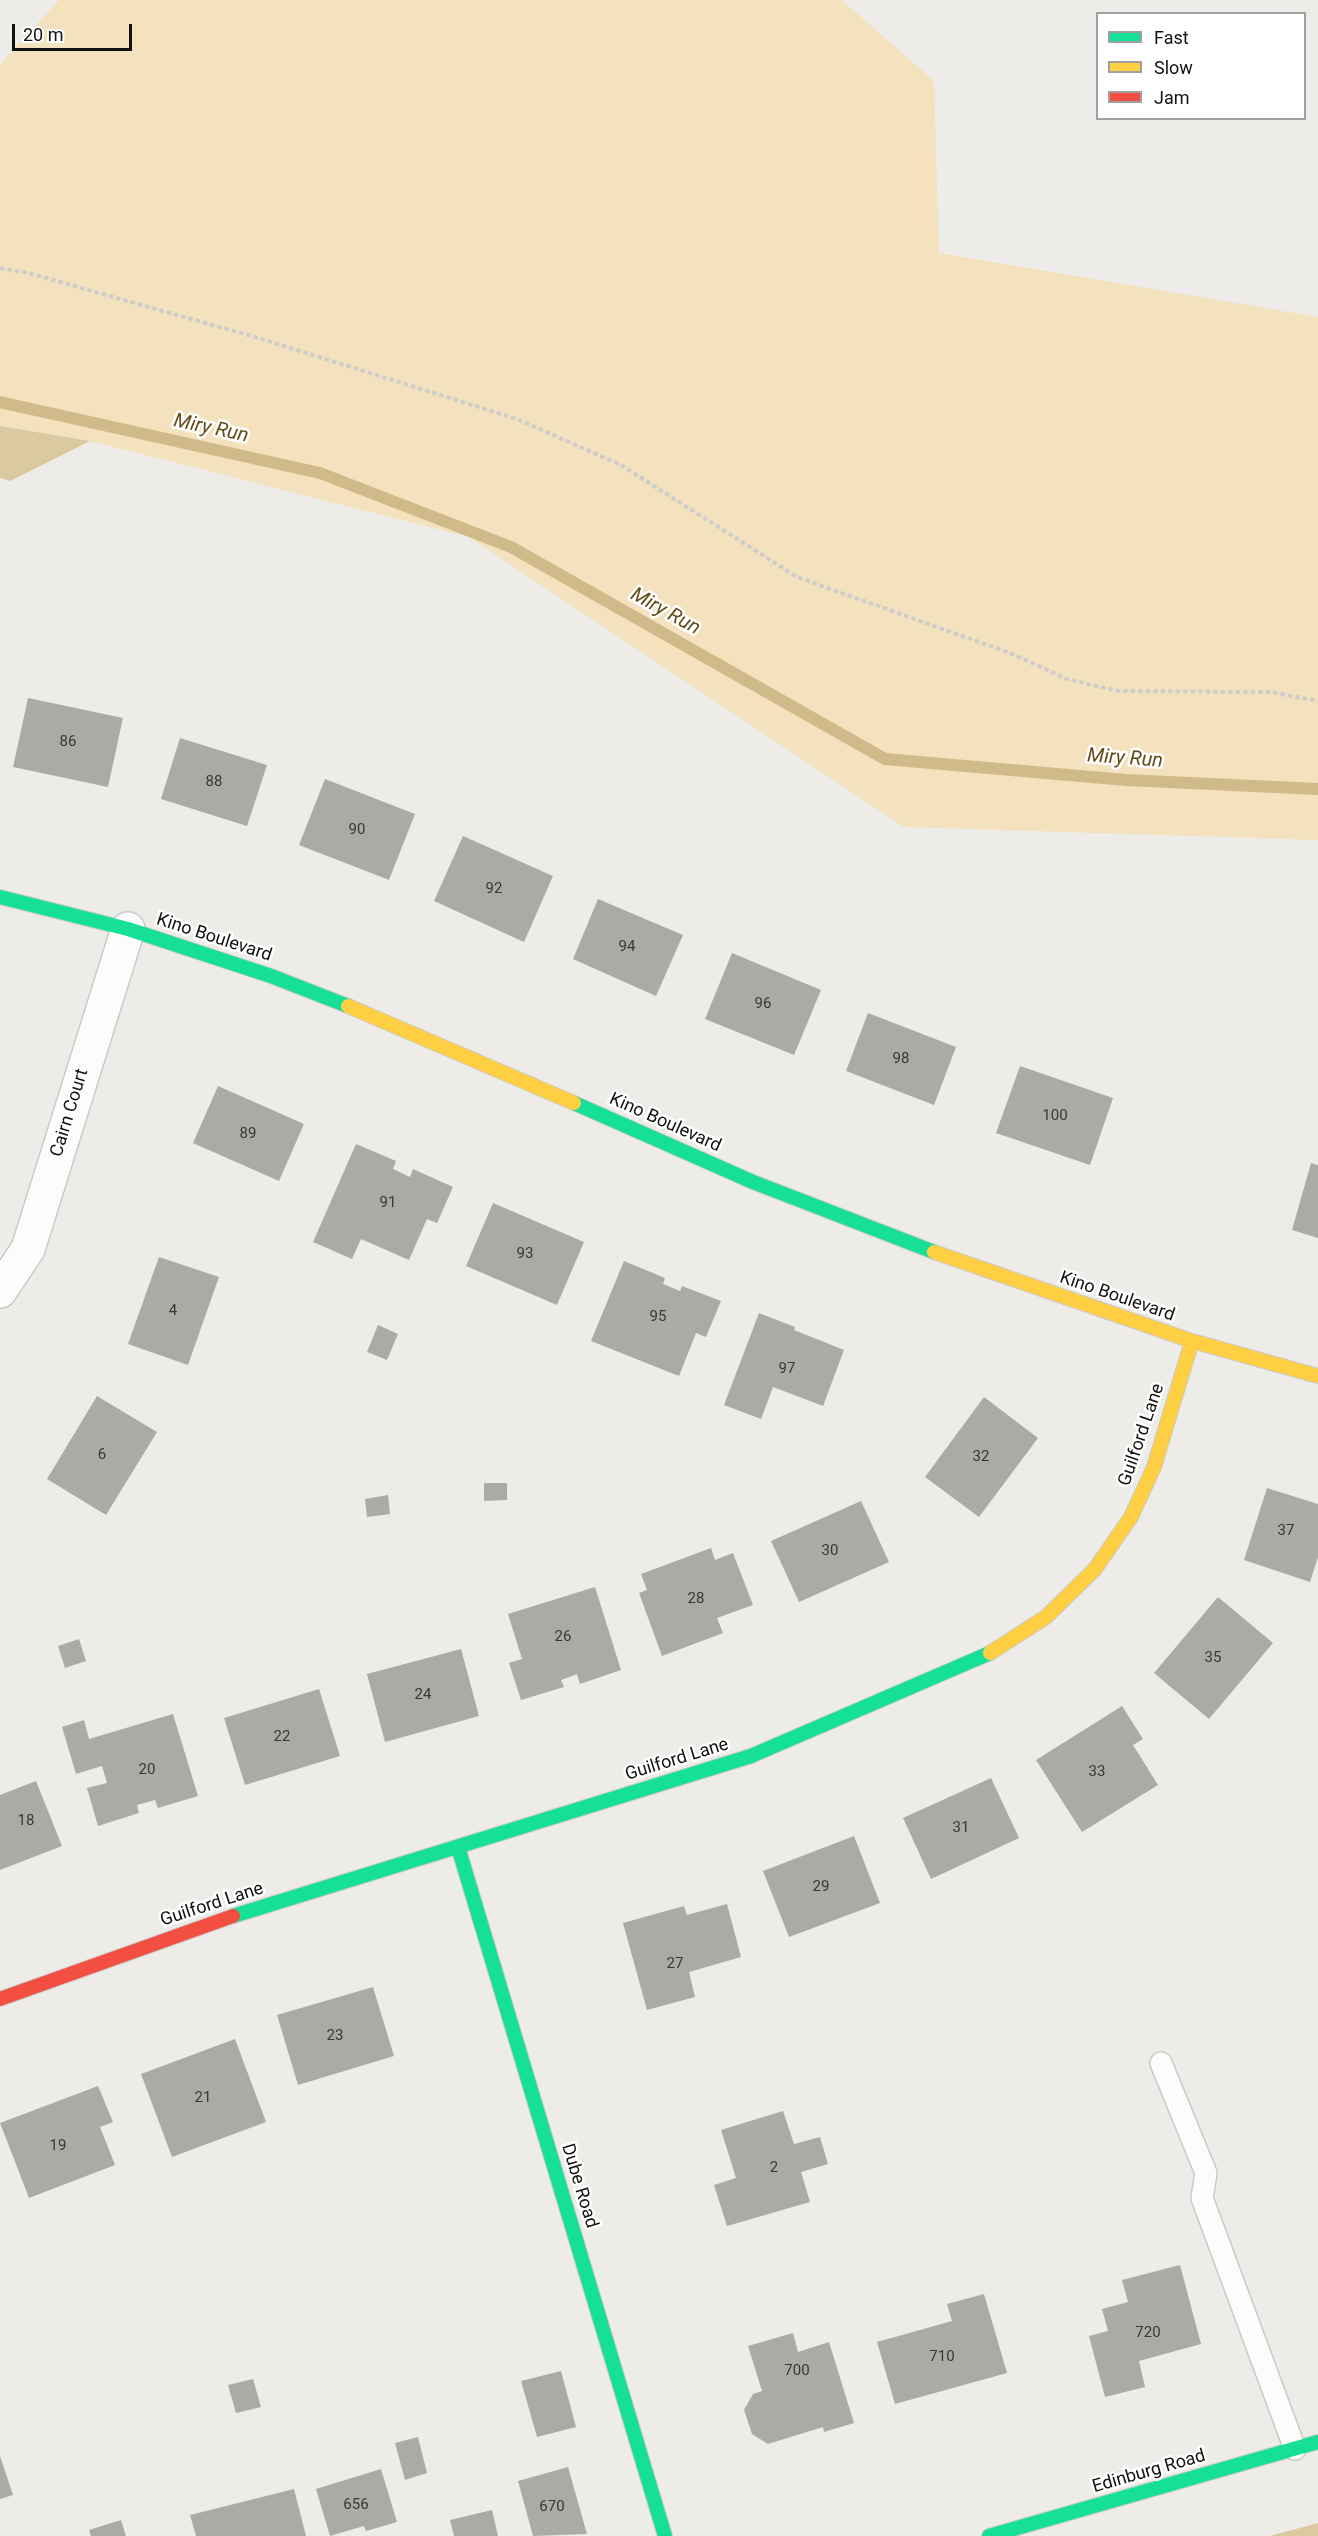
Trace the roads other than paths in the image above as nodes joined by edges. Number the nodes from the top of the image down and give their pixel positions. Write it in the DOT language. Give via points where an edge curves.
graph roads {
  1 [pos="0,897"];
  2 [pos="128,929"];
  3 [pos="0,1291"];
  4 [pos="1192,1341"];
  5 [pos="1318,1376"];
  6 [pos="458,1846"];
  7 [pos="0,1999"];
  8 [pos="1161,2062"];
  9 [pos="1318,2442"];
  10 [pos="1295,2449"];
  11 [pos="665,2536"];
  12 [pos="989,2536"];
  1 -- 2 [label="street, Kino Boulevard"];
  2 -- 3 [label="street, Cairn Court" via="27,1250"];
  2 -- 4 [label="street, Kino Boulevard" via="272,976 387,1021 753,1182 963,1264"];
  4 -- 5 [label="street, Kino Boulevard"];
  4 -- 6 [label="street, Guilford Lane" via="1154,1467 1131,1517 1095,1569 1047,1617 985,1656 751,1756"];
  6 -- 7 [label="street, Guilford Lane" via="205,1924"];
  6 -- 11 [label="street, Dube Road"];
  8 -- 10 [label="lane" via="1206,2173 1202,2198"];
  9 -- 10 [label="street, Edinburg Road"];
  10 -- 12 [label="street, Edinburg Road"];
}
